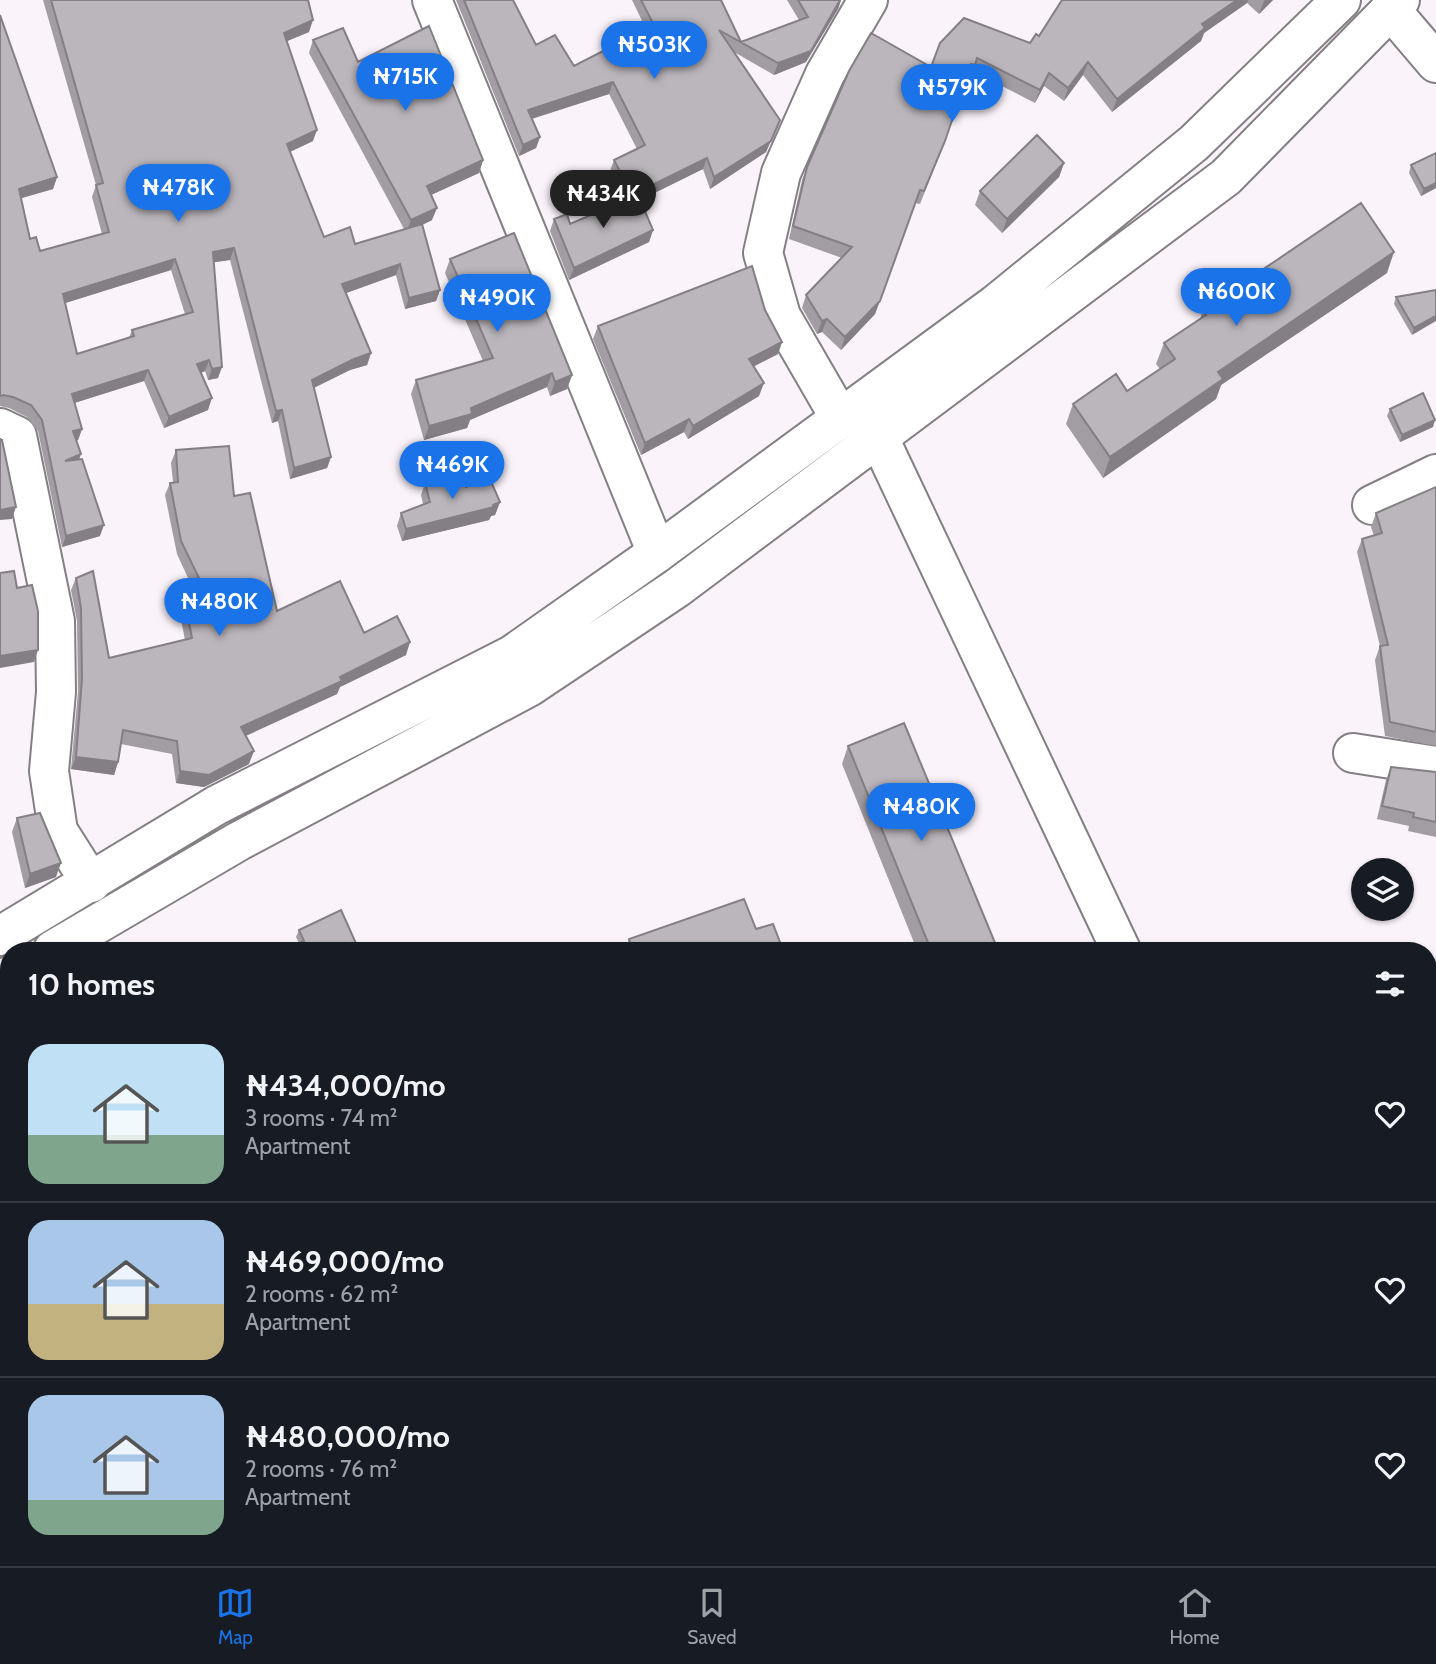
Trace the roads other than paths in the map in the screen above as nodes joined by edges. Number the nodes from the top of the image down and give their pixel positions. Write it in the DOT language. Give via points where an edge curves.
graph roads {
  1 [pos="432,0"];
  2 [pos="868,0"];
  3 [pos="1342,0"];
  4 [pos="1395,4"];
  5 [pos="1436,63"];
  6 [pos="1006,319"];
  7 [pos="841,418"];
  8 [pos="0,428"];
  9 [pos="878,438"];
  10 [pos="1436,474"];
  11 [pos="1372,505"];
  12 [pos="657,553"];
  13 [pos="1353,752"];
  14 [pos="1436,766"];
  15 [pos="90,883"];
  16 [pos="0,936"];
  17 [pos="67,942"];
  18 [pos="1117,942"];
  1 -- 12 [label="main road"];
  2 -- 7 [label="main road" via="825,74 781,173 763,253 781,316"];
  3 -- 6 [label="main road"];
  4 -- 5 [label="main road"];
  4 -- 6 [label="main road" via="1226,177"];
  6 -- 7 [label="main road" via="897,377"];
  6 -- 9 [label="main road" via="919,407"];
  7 -- 12 [label="main road"];
  8 -- 15 [label="main road" via="17,436 55,621 56,692 49,771 58,831"];
  9 -- 17 [label="main road" via="677,588 528,687 239,841"];
  9 -- 18 [label="main road"];
  10 -- 11 [label="main road"];
  12 -- 15 [label="main road" via="512,654 218,805"];
  13 -- 14 [label="main road"];
  15 -- 16 [label="main road"];
}
